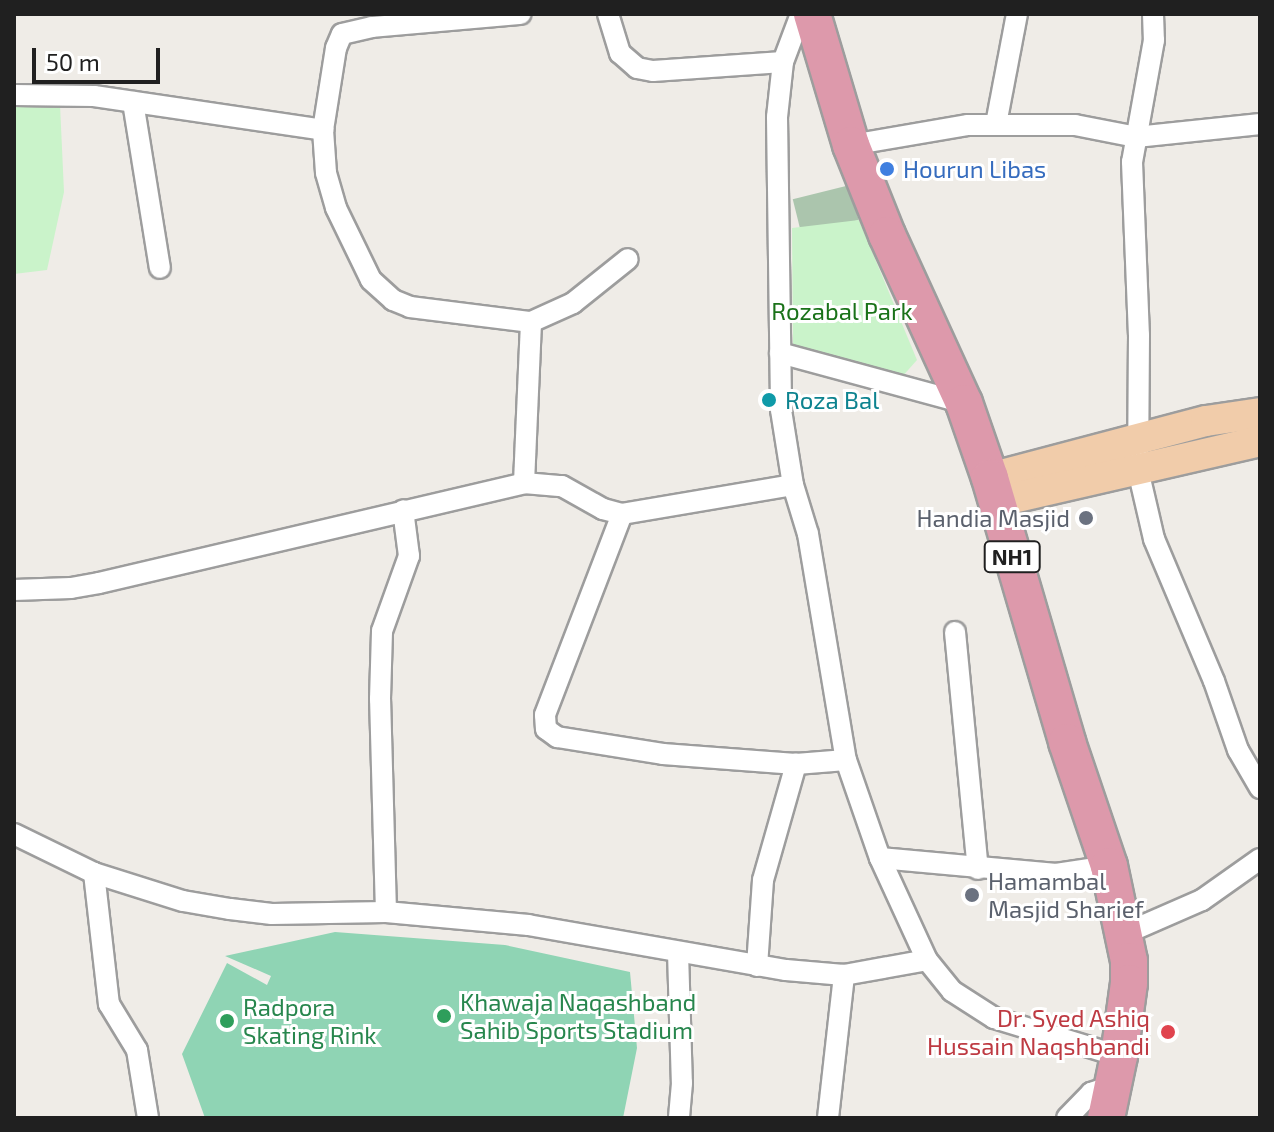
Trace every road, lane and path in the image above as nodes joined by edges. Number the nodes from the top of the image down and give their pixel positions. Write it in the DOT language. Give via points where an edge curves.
graph roads {
  1 [pos="520,14"];
  2 [pos="608,14"];
  3 [pos="801,14"];
  4 [pos="812,14"];
  5 [pos="1017,14"];
  6 [pos="1153,14"];
  7 [pos="783,62"];
  8 [pos="14,95"];
  9 [pos="133,102"];
  10 [pos="996,124"];
  11 [pos="1260,124"];
  12 [pos="323,130"];
  13 [pos="1136,137"];
  14 [pos="851,145"];
  15 [pos="628,259"];
  16 [pos="160,268"];
  17 [pos="531,322"];
  18 [pos="780,353"];
  19 [pos="964,403"];
  20 [pos="1260,413"];
  21 [pos="1137,440"];
  22 [pos="1260,441"];
  23 [pos="1138,470"];
  24 [pos="524,483"];
  25 [pos="793,485"];
  26 [pos="993,490"];
  27 [pos="403,510"];
  28 [pos="622,514"];
  29 [pos="14,590"];
  30 [pos="955,632"];
  31 [pos="846,760"];
  32 [pos="796,764"];
  33 [pos="1260,788"];
  34 [pos="14,834"];
  35 [pos="880,858"];
  36 [pos="1260,859"];
  37 [pos="1109,866"];
  38 [pos="978,869"];
  39 [pos="94,873"];
  40 [pos="386,912"];
  41 [pos="1124,934"];
  42 [pos="678,952"];
  43 [pos="927,960"];
  44 [pos="757,966"];
  45 [pos="844,975"];
  46 [pos="1111,1099"];
  47 [pos="148,1118"];
  48 [pos="679,1118"];
  49 [pos="828,1118"];
  50 [pos="1067,1118"];
  1 -- 12 [label="street" via="342,34"];
  2 -- 7 [label="street" via="620,53 637,68"];
  3 -- 7 [label="street"];
  4 -- 14 [label="highway, NH1"];
  5 -- 10 [label="street"];
  6 -- 13 [label="street" via="1154,40"];
  7 -- 18 [label="street" via="777,117"];
  8 -- 9 [label="street"];
  9 -- 12 [label="street"];
  9 -- 16 [label="street"];
  10 -- 13 [label="street" via="1075,125"];
  10 -- 14 [label="street"];
  11 -- 13 [label="street"];
  12 -- 17 [label="street" via="326,173 336,208 380,291 410,307"];
  13 -- 21 [label="street" via="1131,185 1139,335"];
  14 -- 19 [label="highway, NH1"];
  15 -- 17 [label="street" via="573,303"];
  17 -- 24 [label="street"];
  18 -- 19 [label="street"];
  18 -- 25 [label="street" via="781,410"];
  19 -- 26 [label="highway, NH1"];
  20 -- 21 [label="main road"];
  21 -- 23 [label="street"];
  21 -- 26 [label="main road"];
  22 -- 23 [label="main road"];
  23 -- 26 [label="main road"];
  23 -- 33 [label="street" via="1154,539 1238,750"];
  24 -- 27 [label="street"];
  24 -- 28 [label="street" via="562,486"];
  25 -- 28 [label="street"];
  25 -- 31 [label="street" via="808,534"];
  26 -- 37 [label="highway, NH1"];
  27 -- 29 [label="street" via="99,583"];
  27 -- 40 [label="street" via="409,556 382,631"];
  28 -- 32 [label="street" via="545,715 546,729 557,737 663,754"];
  30 -- 38 [label="street"];
  31 -- 32 [label="street"];
  31 -- 35 [label="street"];
  32 -- 44 [label="street" via="763,880"];
  34 -- 39 [label="street"];
  35 -- 38 [label="street"];
  35 -- 43 [label="street"];
  36 -- 41 [label="street" via="1202,900"];
  37 -- 38 [label="street" via="1056,874"];
  37 -- 41 [label="highway, NH1"];
  39 -- 40 [label="street" via="183,901 230,909 272,914"];
  39 -- 47 [label="street" via="109,1004 137,1050"];
  40 -- 42 [label="street" via="528,925"];
  41 -- 46 [label="highway, NH1" via="1129,983"];
  42 -- 44 [label="street"];
  42 -- 48 [label="street"];
  43 -- 45 [label="street"];
  43 -- 46 [label="street" via="952,991"];
  44 -- 45 [label="street"];
  45 -- 49 [label="street"];
  46 -- 50 [label="street" via="1091,1093"];
}
